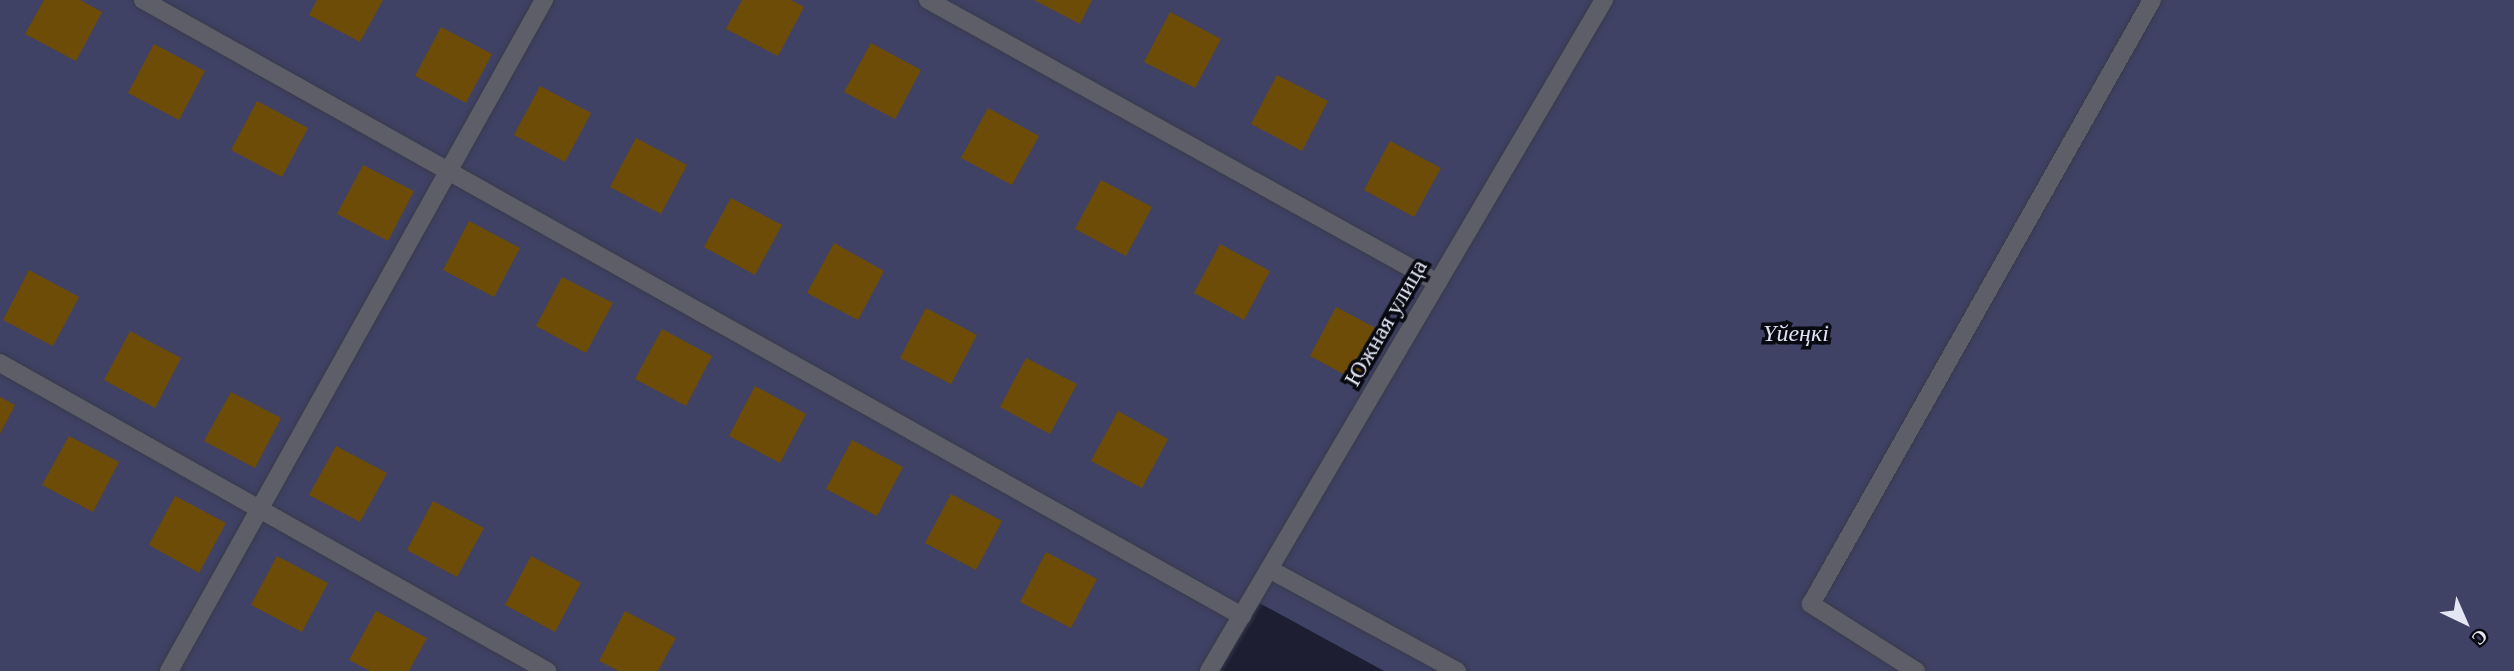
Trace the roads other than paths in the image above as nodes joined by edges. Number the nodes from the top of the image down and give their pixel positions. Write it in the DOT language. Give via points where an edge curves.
graph roads {
  1 [pos="143,0"];
  2 [pos="544,0"];
  3 [pos="928,0"];
  4 [pos="1604,0"];
  5 [pos="2152,0"];
  6 [pos="448,171"];
  7 [pos="1438,283"];
  8 [pos="0,363"];
  9 [pos="259,509"];
  10 [pos="1269,569"];
  11 [pos="1242,616"];
  12 [pos="169,671"];
  13 [pos="547,671"];
  14 [pos="1209,671"];
  15 [pos="1457,671"];
  16 [pos="1916,671"];
  1 -- 6 [label="lane"];
  2 -- 6 [label="lane"];
  3 -- 7 [label="lane"];
  4 -- 7 [label="lane, Южная улица"];
  5 -- 16 [label="lane" via="1811,604"];
  6 -- 9 [label="lane"];
  6 -- 11 [label="lane"];
  7 -- 10 [label="lane, Южная улица"];
  8 -- 9 [label="lane"];
  9 -- 12 [label="lane"];
  9 -- 13 [label="lane"];
  10 -- 11 [label="lane, Южная улица"];
  10 -- 15 [label="lane"];
  11 -- 14 [label="lane, Южная улица"];
}
